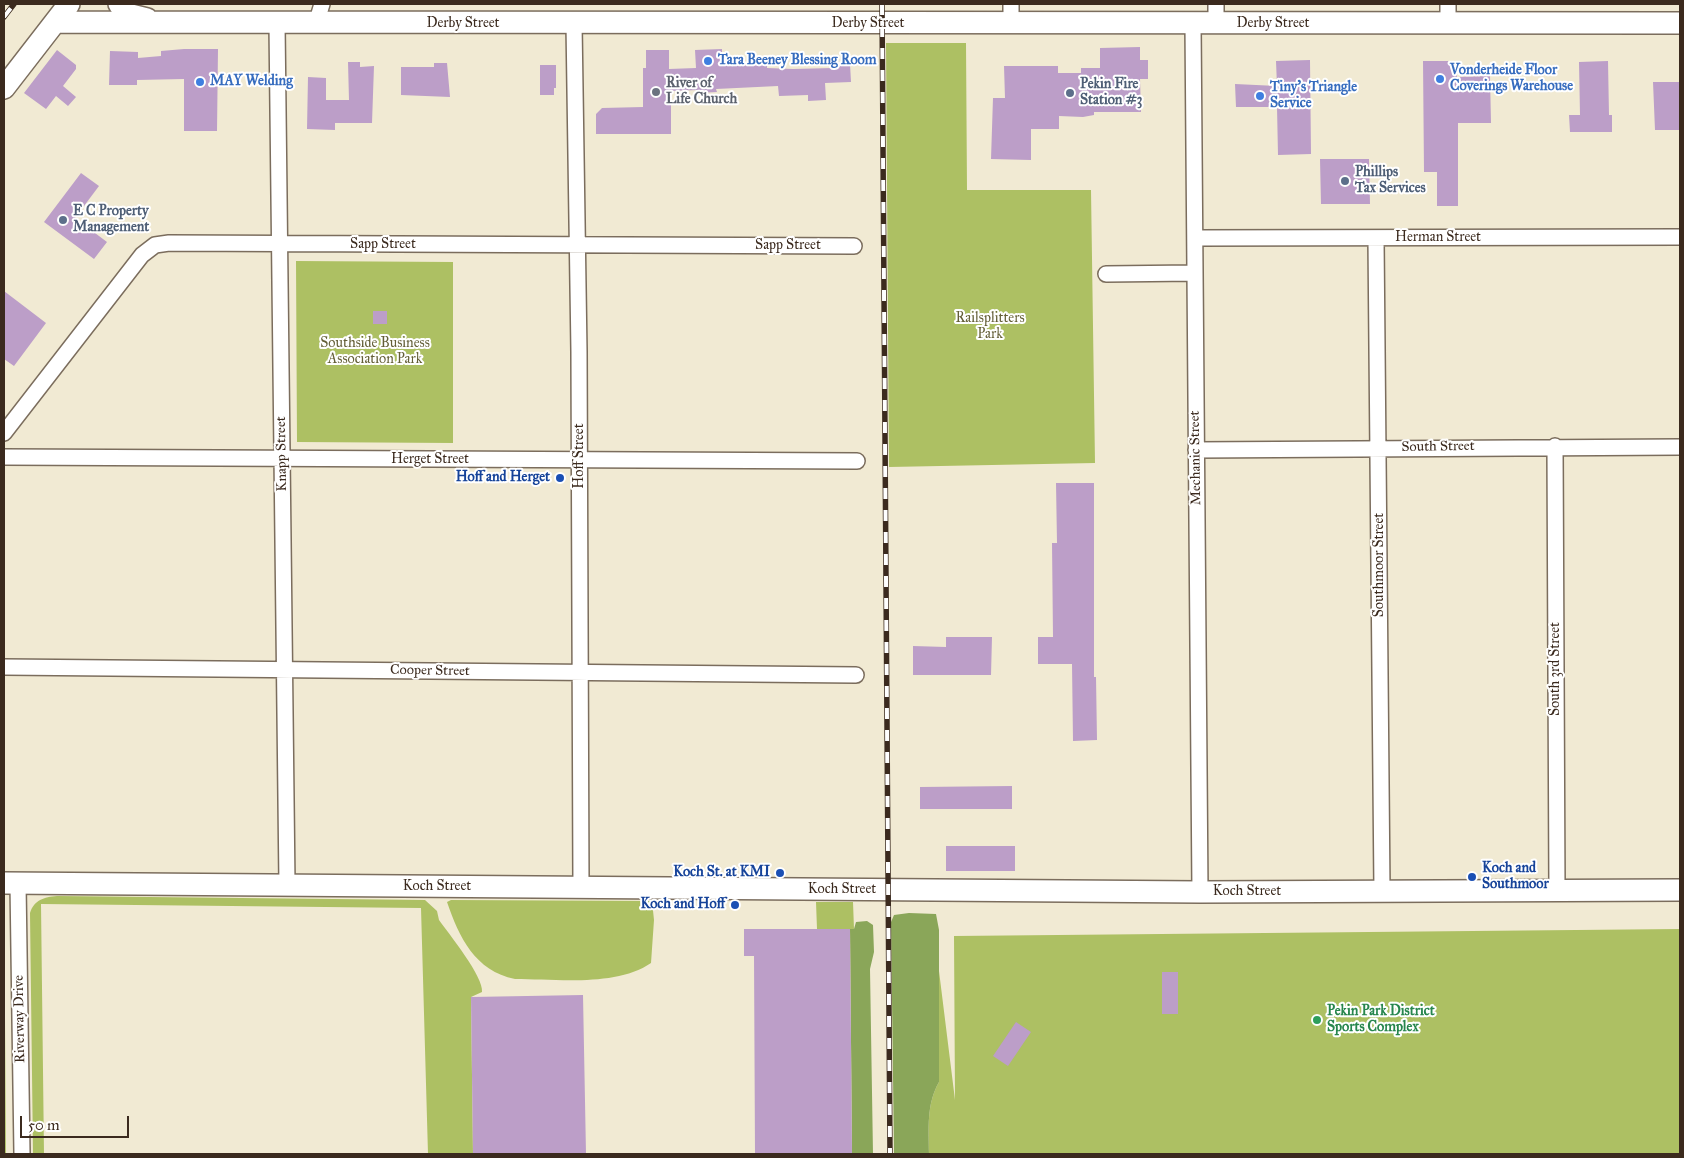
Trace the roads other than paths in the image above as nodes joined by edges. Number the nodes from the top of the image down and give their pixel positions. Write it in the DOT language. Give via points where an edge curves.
graph roads {
  1 [pos="69,4"];
  2 [pos="119,4"];
  3 [pos="319,14"];
  4 [pos="1011,14"];
  5 [pos="1216,14"];
  6 [pos="1448,14"];
  7 [pos="56,22"];
  8 [pos="159,23"];
  9 [pos="1680,23"];
  10 [pos="277,24"];
  11 [pos="574,24"];
  12 [pos="1193,24"];
  13 [pos="4,88"];
  14 [pos="1680,236"];
  15 [pos="1195,238"];
  16 [pos="1376,239"];
  17 [pos="279,244"];
  18 [pos="577,245"];
  19 [pos="854,246"];
  20 [pos="1194,273"];
  21 [pos="1106,274"];
  22 [pos="4,433"];
  23 [pos="1556,446"];
  24 [pos="1680,447"];
  25 [pos="1379,448"];
  26 [pos="1196,450"];
  27 [pos="4,457"];
  28 [pos="282,459"];
  29 [pos="580,461"];
  30 [pos="857,461"];
  31 [pos="4,668"];
  32 [pos="285,669"];
  33 [pos="580,673"];
  34 [pos="856,675"];
  35 [pos="11,884"];
  36 [pos="287,885"];
  37 [pos="581,888"];
  38 [pos="1680,890"];
  39 [pos="1382,891"];
  40 [pos="1200,892"];
  41 [pos="1557,892"];
  42 [pos="22,1154"];
  1 -- 7 [label="main road"];
  2 -- 8 [label="main road" via="128,14"];
  3 -- 10 [label="main road, Derby Street"];
  3 -- 11 [label="main road, Derby Street"];
  4 -- 11 [label="main road, Derby Street"];
  4 -- 12 [label="main road, Derby Street"];
  5 -- 6 [label="main road, Derby Street"];
  5 -- 12 [label="main road, Derby Street"];
  6 -- 9 [label="main road, Derby Street"];
  7 -- 8 [label="main road, Derby Street"];
  7 -- 13 [label="main road"];
  8 -- 10 [label="main road, Derby Street"];
  10 -- 17 [label="street, Knapp Street"];
  11 -- 18 [label="street, Hoff Street"];
  12 -- 15 [label="street, Mechanic Street"];
  14 -- 16 [label="street, Herman Street"];
  15 -- 16 [label="street, Herman Street"];
  15 -- 20 [label="street, Mechanic Street"];
  16 -- 25 [label="street, Southmoor Street"];
  17 -- 18 [label="street, Sapp Street"];
  17 -- 22 [label="street, Sapp Street" via="155,245 136,262"];
  17 -- 28 [label="street, Knapp Street"];
  18 -- 19 [label="street, Sapp Street"];
  18 -- 29 [label="street, Hoff Street"];
  20 -- 21 [label="street"];
  20 -- 26 [label="street, Mechanic Street"];
  23 -- 24 [label="street, South Street"];
  23 -- 25 [label="street, South Street"];
  23 -- 41 [label="street, South 3rd Street"];
  25 -- 26 [label="street, South Street"];
  25 -- 39 [label="street, Southmoor Street"];
  26 -- 40 [label="street, Mechanic Street"];
  27 -- 28 [label="street, Herget Street"];
  28 -- 29 [label="street, Herget Street"];
  28 -- 32 [label="street, Knapp Street"];
  29 -- 30 [label="street, Herget Street"];
  29 -- 33 [label="street, Hoff Street"];
  31 -- 32 [label="street, Cooper Street"];
  32 -- 33 [label="street, Cooper Street"];
  32 -- 36 [label="street, Knapp Street"];
  33 -- 34 [label="street, Cooper Street"];
  33 -- 37 [label="street, Hoff Street"];
  35 -- 36 [label="main road, Koch Street"];
  35 -- 42 [label="street, Riverway Drive"];
  36 -- 37 [label="main road, Koch Street"];
  37 -- 40 [label="main road, Koch Street"];
  38 -- 41 [label="main road, Koch Street"];
  39 -- 40 [label="main road, Koch Street"];
  39 -- 41 [label="main road, Koch Street"];
}
